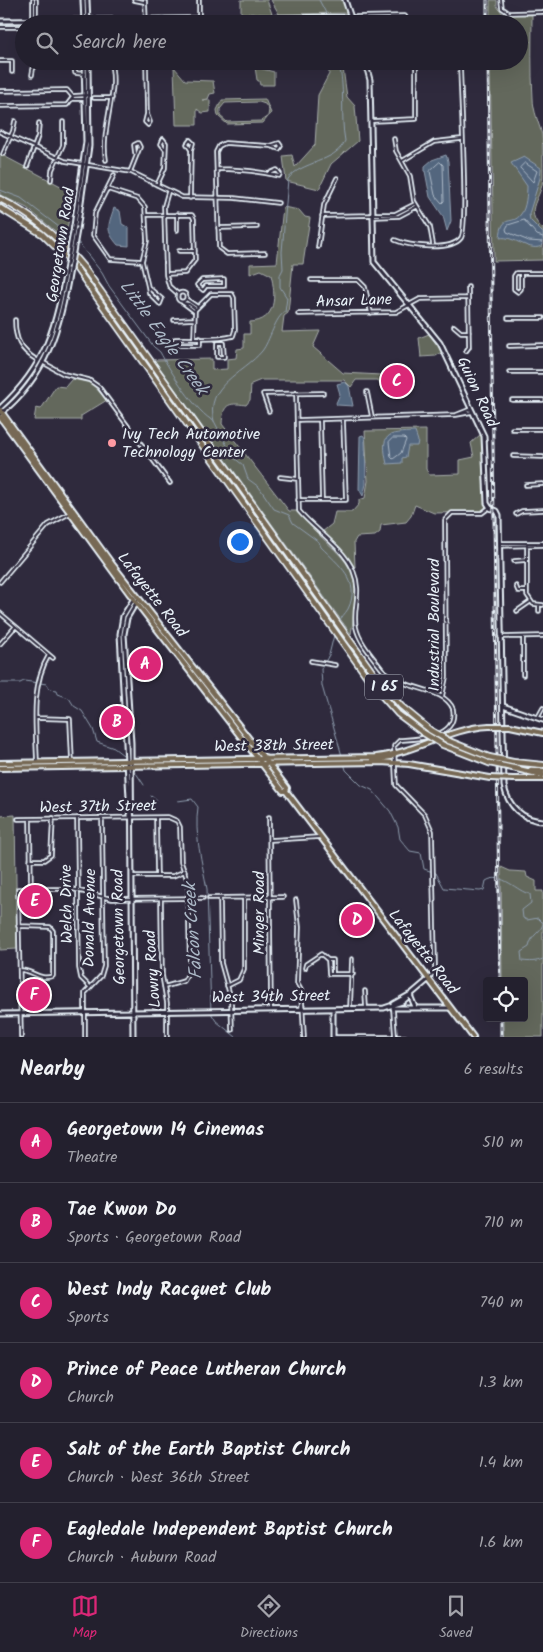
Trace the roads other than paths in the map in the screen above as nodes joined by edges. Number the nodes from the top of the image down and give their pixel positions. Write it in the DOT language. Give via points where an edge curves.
graph roads {
  1 [pos="34,0"];
  2 [pos="85,0"];
  3 [pos="134,0"];
  4 [pos="199,0"];
  5 [pos="346,0"];
  6 [pos="501,0"];
  7 [pos="145,1"];
  8 [pos="543,12"];
  9 [pos="33,15"];
  10 [pos="86,15"];
  11 [pos="146,15"];
  12 [pos="199,15"];
  13 [pos="350,15"];
  14 [pos="0,21"];
  15 [pos="15,21"];
  16 [pos="0,27"];
  17 [pos="15,27"];
  18 [pos="0,61"];
  19 [pos="33,70"];
  20 [pos="75,70"];
  21 [pos="87,70"];
  22 [pos="110,70"];
  23 [pos="146,70"];
  24 [pos="368,70"];
  25 [pos="416,70"];
  26 [pos="460,70"];
  27 [pos="12,72"];
  28 [pos="87,74"];
  29 [pos="32,75"];
  30 [pos="0,91"];
  31 [pos="72,97"];
  32 [pos="88,97"];
  33 [pos="94,98"];
  34 [pos="112,98"];
  35 [pos="0,106"];
  36 [pos="147,114"];
  37 [pos="15,121"];
  38 [pos="370,121"];
  39 [pos="63,122"];
  40 [pos="39,123"];
  41 [pos="0,132"];
  42 [pos="11,136"];
  43 [pos="394,139"];
  44 [pos="462,139"];
  45 [pos="34,146"];
  46 [pos="270,146"];
  47 [pos="165,149"];
  48 [pos="191,150"];
  49 [pos="135,153"];
  50 [pos="3,154"];
  51 [pos="57,157"];
  52 [pos="106,160"];
  53 [pos="402,161"];
  54 [pos="85,164"];
  55 [pos="27,167"];
  56 [pos="217,169"];
  57 [pos="130,172"];
  58 [pos="270,173"];
  59 [pos="114,175"];
  60 [pos="337,178"];
  61 [pos="51,180"];
  62 [pos="157,185"];
  63 [pos="107,189"];
  64 [pos="168,191"];
  65 [pos="190,198"];
  66 [pos="217,198"];
  67 [pos="0,200"];
  68 [pos="278,202"];
  69 [pos="415,205"];
  70 [pos="0,208"];
  71 [pos="164,214"];
  72 [pos="176,214"];
  73 [pos="146,215"];
  74 [pos="372,215"];
  75 [pos="322,216"];
  76 [pos="257,227"];
  77 [pos="218,228"];
  78 [pos="177,230"];
  79 [pos="395,240"];
  80 [pos="433,245"];
  81 [pos="318,248"];
  82 [pos="179,251"];
  83 [pos="195,251"];
  84 [pos="265,253"];
  85 [pos="142,261"];
  86 [pos="521,273"];
  87 [pos="543,273"];
  88 [pos="166,274"];
  89 [pos="311,280"];
  90 [pos="224,286"];
  91 [pos="148,287"];
  92 [pos="468,287"];
  93 [pos="224,293"];
  94 [pos="178,294"];
  95 [pos="468,298"];
  96 [pos="186,299"];
  97 [pos="183,303"];
  98 [pos="408,305"];
  99 [pos="196,309"];
  100 [pos="370,312"];
  101 [pos="298,314"];
  102 [pos="508,318"];
  103 [pos="543,318"];
  104 [pos="194,319"];
  105 [pos="15,320"];
  106 [pos="174,320"];
  107 [pos="454,326"];
  108 [pos="469,332"];
  109 [pos="194,338"];
  110 [pos="200,338"];
  111 [pos="217,338"];
  112 [pos="217,343"];
  113 [pos="543,345"];
  114 [pos="509,346"];
  115 [pos="466,351"];
  116 [pos="41,362"];
  117 [pos="510,372"];
  118 [pos="543,372"];
  119 [pos="367,392"];
  120 [pos="296,393"];
  121 [pos="323,393"];
  122 [pos="512,400"];
  123 [pos="543,400"];
  124 [pos="472,410"];
  125 [pos="269,411"];
  126 [pos="0,412"];
  127 [pos="372,417"];
  128 [pos="297,420"];
  129 [pos="320,420"];
  130 [pos="343,420"];
  131 [pos="512,429"];
  132 [pos="543,429"];
  133 [pos="513,456"];
  134 [pos="543,457"];
  135 [pos="280,477"];
  136 [pos="298,479"];
  137 [pos="170,483"];
  138 [pos="543,484"];
  139 [pos="526,485"];
  140 [pos="298,500"];
  141 [pos="322,500"];
  142 [pos="490,507"];
  143 [pos="543,510"];
  144 [pos="72,512"];
  145 [pos="516,514"];
  146 [pos="499,544"];
  147 [pos="543,544"];
  148 [pos="527,545"];
  149 [pos="527,560"];
  150 [pos="514,561"];
  151 [pos="0,582"];
  152 [pos="516,586"];
  153 [pos="527,591"];
  154 [pos="136,599"];
  155 [pos="530,602"];
  156 [pos="539,605"];
  157 [pos="543,605"];
  158 [pos="517,611"];
  159 [pos="539,611"];
  160 [pos="0,613"];
  161 [pos="15,626"];
  162 [pos="543,636"];
  163 [pos="500,637"];
  164 [pos="523,637"];
  165 [pos="0,644"];
  166 [pos="49,655"];
  167 [pos="53,658"];
  168 [pos="311,661"];
  169 [pos="334,665"];
  170 [pos="523,675"];
  171 [pos="442,696"];
  172 [pos="503,706"];
  173 [pos="543,708"];
  174 [pos="36,718"];
  175 [pos="538,718"];
  176 [pos="543,720"];
  177 [pos="543,733"];
  178 [pos="253,750"];
  179 [pos="395,754"];
  180 [pos="248,759"];
  181 [pos="260,759"];
  182 [pos="265,759"];
  183 [pos="213,760"];
  184 [pos="335,760"];
  185 [pos="353,760"];
  186 [pos="190,761"];
  187 [pos="72,762"];
  188 [pos="83,762"];
  189 [pos="369,762"];
  190 [pos="0,763"];
  191 [pos="37,763"];
  192 [pos="395,763"];
  193 [pos="129,764"];
  194 [pos="543,764"];
  195 [pos="264,765"];
  196 [pos="270,765"];
  197 [pos="283,765"];
  198 [pos="175,766"];
  199 [pos="192,766"];
  200 [pos="0,768"];
  201 [pos="12,768"];
  202 [pos="65,768"];
  203 [pos="543,773"];
  204 [pos="278,776"];
  205 [pos="543,779"];
  206 [pos="286,791"];
  207 [pos="130,817"];
  208 [pos="156,817"];
  209 [pos="269,817"];
  210 [pos="53,818"];
  211 [pos="77,818"];
  212 [pos="102,818"];
  213 [pos="18,819"];
  214 [pos="30,819"];
  215 [pos="543,821"];
  216 [pos="320,837"];
  217 [pos="270,840"];
  218 [pos="30,860"];
  219 [pos="185,872"];
  220 [pos="131,876"];
  221 [pos="157,876"];
  222 [pos="31,889"];
  223 [pos="78,890"];
  224 [pos="270,897"];
  225 [pos="283,897"];
  226 [pos="103,898"];
  227 [pos="189,898"];
  228 [pos="203,898"];
  229 [pos="209,898"];
  230 [pos="220,898"];
  231 [pos="244,898"];
  232 [pos="131,899"];
  233 [pos="161,899"];
  234 [pos="296,900"];
  235 [pos="18,926"];
  236 [pos="352,959"];
  237 [pos="305,968"];
  238 [pos="19,970"];
  239 [pos="353,974"];
  240 [pos="428,979"];
  241 [pos="89,986"];
  242 [pos="227,986"];
  243 [pos="164,987"];
  244 [pos="365,991"];
  245 [pos="410,995"];
  246 [pos="334,1008"];
  247 [pos="350,1008"];
  248 [pos="366,1008"];
  249 [pos="415,1008"];
  250 [pos="450,1008"];
  251 [pos="271,1009"];
  252 [pos="302,1009"];
  253 [pos="394,1009"];
  254 [pos="232,1010"];
  255 [pos="167,1011"];
  256 [pos="84,1012"];
  257 [pos="133,1012"];
  258 [pos="21,1013"];
  259 [pos="0,1014"];
  260 [pos="232,1030"];
  261 [pos="395,1036"];
  262 [pos="21,1037"];
  263 [pos="85,1037"];
  264 [pos="133,1037"];
  265 [pos="167,1037"];
  266 [pos="304,1037"];
  267 [pos="334,1037"];
  268 [pos="405,1037"];
  269 [pos="473,1037"];
  1 -- 9 [label="street"];
  2 -- 10 [label="street"];
  3 -- 7 [label="street"];
  4 -- 12 [label="street"];
  5 -- 13 [label="street"];
  6 -- 8 [label="street" via="502,8 508,12"];
  7 -- 11 [label="street"];
  14 -- 15 [label="street"];
  16 -- 17 [label="street"];
  18 -- 27 [label="street" via="12,61"];
  19 -- 29 [label="street"];
  20 -- 28 [label="street" via="75,73"];
  21 -- 28 [label="street, Georgetown Road"];
  22 -- 34 [label="street"];
  23 -- 36 [label="street"];
  24 -- 38 [label="street, Guion Road"];
  25 -- 38 [label="street" via="416,119"];
  26 -- 44 [label="street"];
  28 -- 32 [label="street, Georgetown Road"];
  30 -- 31 [label="street" via="66,90"];
  31 -- 32 [label="street"];
  31 -- 35 [label="street" via="66,105"];
  32 -- 33 [label="street"];
  32 -- 33 [label="street"];
  32 -- 54 [label="street, Georgetown Road"];
  33 -- 34 [label="street"];
  34 -- 52 [label="street" via="107,115"];
  37 -- 42 [label="street"];
  38 -- 74 [label="street, Guion Road"];
  39 -- 51 [label="street" via="63,143"];
  40 -- 45 [label="street"];
  41 -- 42 [label="street"];
  42 -- 45 [label="street"];
  42 -- 50 [label="street"];
  43 -- 53 [label="street"];
  44 -- 53 [label="street" via="434,142"];
  44 -- 80 [label="street" via="464,230 461,238 453,244"];
  45 -- 51 [label="street"];
  45 -- 55 [label="street"];
  46 -- 56 [label="street" via="223,144 217,150"];
  47 -- 62 [label="street" via="164,170"];
  48 -- 65 [label="street"];
  49 -- 57 [label="street"];
  51 -- 54 [label="street"];
  51 -- 61 [label="street"];
  53 -- 69 [label="street" via="410,176"];
  54 -- 57 [label="street"];
  54 -- 116 [label="street, Georgetown Road, bridge" via="55,325"];
  54 -- 116 [label="street, Georgetown Road, bridge" via="77,230 59,326"];
  56 -- 58 [label="street"];
  56 -- 66 [label="street"];
  57 -- 62 [label="street"];
  59 -- 63 [label="street"];
  60 -- 75 [label="street"];
  62 -- 64 [label="street"];
  63 -- 73 [label="street" via="140,200"];
  63 -- 85 [label="street" via="94,214 92,235 110,259"];
  64 -- 65 [label="street"];
  64 -- 71 [label="street"];
  65 -- 66 [label="street"];
  66 -- 68 [label="street"];
  66 -- 77 [label="street"];
  67 -- 194 [label="highway, I 65, bridge" via="47,229 85,270 389,694 430,730 449,741 489,757 531,765"];
  69 -- 74 [label="street" via="399,216"];
  69 -- 80 [label="street" via="430,227"];
  70 -- 203 [label="highway, I 65, bridge" via="42,234 77,270 385,700 404,719 443,745 489,763"];
  71 -- 72 [label="street"];
  71 -- 73 [label="street"];
  71 -- 88 [label="street"];
  72 -- 78 [label="street"];
  72 -- 83 [label="street" via="192,215"];
  73 -- 85 [label="street" via="147,241"];
  74 -- 75 [label="street"];
  74 -- 98 [label="street, Guion Road" via="375,264"];
  75 -- 81 [label="street"];
  76 -- 77 [label="street"];
  77 -- 84 [label="street" via="221,251 227,254"];
  79 -- 80 [label="street" via="413,246"];
  82 -- 83 [label="street"];
  83 -- 88 [label="street" via="195,260 186,272"];
  85 -- 91 [label="street"];
  86 -- 86 [label="street" via="514,276 517,292 521,289"];
  86 -- 87 [label="street"];
  88 -- 94 [label="street" via="169,286"];
  89 -- 100 [label="street" via="358,280 365,288"];
  90 -- 90 [label="street" via="206,286 203,290 197,285 202,280 224,279"];
  90 -- 93 [label="street"];
  91 -- 91 [label="street" via="162,299 160,304 149,293"];
  92 -- 95 [label="street"];
  93 -- 99 [label="street" via="210,294"];
  93 -- 111 [label="street" via="234,297 235,331 231,337"];
  94 -- 96 [label="street" via="184,293"];
  94 -- 97 [label="street" via="177,299"];
  95 -- 98 [label="street, Ansar Lane" via="420,299"];
  95 -- 108 [label="street"];
  96 -- 97 [label="street"];
  96 -- 99 [label="street"];
  97 -- 99 [label="street"];
  98 -- 100 [label="street, Ansar Lane" via="396,312"];
  98 -- 124 [label="street, Guion Road" via="441,346"];
  99 -- 104 [label="street"];
  100 -- 101 [label="street, Ansar Lane"];
  102 -- 103 [label="street"];
  104 -- 106 [label="street"];
  104 -- 109 [label="street"];
  105 -- 116 [label="street" via="19,344"];
  107 -- 108 [label="street" via="461,332"];
  108 -- 115 [label="street"];
  109 -- 110 [label="street"];
  109 -- 110 [label="street" via="175,338 175,345 200,345"];
  110 -- 111 [label="street"];
  111 -- 112 [label="street"];
  112 -- 112 [label="street" via="223,343 224,357 217,357"];
  113 -- 114 [label="street"];
  116 -- 126 [label="street, Georgetown Road" via="20,395"];
  116 -- 137 [label="street" via="98,386"];
  117 -- 118 [label="street"];
  119 -- 127 [label="street"];
  120 -- 121 [label="street"];
  120 -- 125 [label="street" via="263,394"];
  120 -- 128 [label="street"];
  122 -- 123 [label="street"];
  124 -- 127 [label="street" via="456,415"];
  124 -- 142 [label="street, Guion Road" via="486,444 487,503"];
  126 -- 144 [label="main road, Lafayette Road"];
  127 -- 130 [label="street"];
  128 -- 129 [label="street"];
  128 -- 136 [label="street"];
  129 -- 130 [label="street"];
  129 -- 141 [label="street"];
  130 -- 141 [label="street" via="346,500"];
  131 -- 132 [label="street"];
  133 -- 134 [label="street"];
  135 -- 136 [label="street"];
  136 -- 140 [label="street"];
  138 -- 139 [label="street"];
  140 -- 141 [label="street"];
  140 -- 171 [label="street" via="299,511 350,565 359,592 356,628 382,669 400,683"];
  142 -- 146 [label="street, Guion Road" via="498,513"];
  142 -- 171 [label="street, Industrial Boulevard" via="481,513 452,514 444,520 446,679"];
  143 -- 145 [label="street"];
  144 -- 151 [label="street" via="48,525"];
  144 -- 154 [label="main road, Lafayette Road"];
  146 -- 147 [label="street"];
  146 -- 148 [label="street"];
  146 -- 163 [label="street, Guion Road"];
  147 -- 148 [label="street"];
  148 -- 149 [label="street"];
  149 -- 150 [label="street"];
  149 -- 153 [label="street"];
  152 -- 153 [label="street" via="518,591"];
  153 -- 155 [label="street"];
  154 -- 178 [label="main road, Lafayette Road"];
  154 -- 182 [label="main road, Lafayette Road"];
  154 -- 193 [label="street, Georgetown Road" via="123,616 120,634"];
  155 -- 156 [label="street"];
  155 -- 158 [label="street"];
  156 -- 157 [label="street"];
  156 -- 159 [label="street"];
  160 -- 161 [label="street"];
  161 -- 165 [label="street"];
  161 -- 166 [label="street"];
  162 -- 164 [label="street"];
  163 -- 164 [label="street"];
  163 -- 172 [label="street, Guion Road"];
  164 -- 170 [label="street"];
  166 -- 167 [label="street"];
  166 -- 174 [label="street" via="39,686"];
  168 -- 169 [label="street"];
  171 -- 179 [label="street, Industrial Boulevard" via="453,709 450,726 444,732 422,739 397,741"];
  172 -- 175 [label="street"];
  172 -- 215 [label="street, Guion Road" via="507,795 519,813"];
  173 -- 175 [label="street"];
  174 -- 187 [label="street" via="70,719"];
  174 -- 191 [label="street"];
  175 -- 176 [label="street"];
  177 -- 179 [label="main road, West 38th Street, bridge" via="510,726 489,726 461,730"];
  178 -- 180 [label="main road"];
  178 -- 181 [label="main road, Lafayette Road"];
  179 -- 185 [label="main road, West 38th Street"];
  179 -- 189 [label="main road"];
  179 -- 192 [label="street"];
  180 -- 181 [label="main road, West 38th Street"];
  180 -- 183 [label="main road, West 38th Street"];
  181 -- 182 [label="main road, West 38th Street"];
  181 -- 195 [label="main road, Lafayette Road"];
  182 -- 184 [label="main road, West 38th Street"];
  182 -- 196 [label="main road, Lafayette Road"];
  183 -- 186 [label="main road, West 38th Street"];
  183 -- 199 [label="main road"];
  184 -- 185 [label="main road, West 38th Street"];
  184 -- 197 [label="main road, West 38th Street"];
  185 -- 189 [label="main road, West 38th Street"];
  186 -- 193 [label="main road, West 38th Street"];
  186 -- 198 [label="main road"];
  187 -- 188 [label="main road, West 38th Street"];
  187 -- 191 [label="main road, West 38th Street"];
  188 -- 193 [label="main road, West 38th Street"];
  188 -- 202 [label="main road"];
  189 -- 192 [label="main road, West 38th Street"];
  190 -- 191 [label="main road, West 38th Street"];
  191 -- 201 [label="main road"];
  192 -- 205 [label="main road, West 38th Street, bridge" via="490,778"];
  192 -- 240 [label="street" via="398,788 425,814 431,826 435,968"];
  193 -- 198 [label="main road, West 38th Street"];
  193 -- 202 [label="main road, West 38th Street"];
  193 -- 207 [label="street, Georgetown Road"];
  195 -- 196 [label="main road, West 38th Street"];
  195 -- 199 [label="main road, West 38th Street"];
  195 -- 206 [label="main road, Lafayette Road"];
  196 -- 197 [label="main road, West 38th Street"];
  196 -- 204 [label="main road, Lafayette Road"];
  197 -- 204 [label="main road"];
  198 -- 199 [label="main road, West 38th Street"];
  200 -- 201 [label="main road, West 38th Street"];
  201 -- 202 [label="main road, West 38th Street"];
  204 -- 206 [label="main road, Lafayette Road"];
  206 -- 216 [label="main road, Lafayette Road"];
  207 -- 208 [label="street, West 37th Street"];
  207 -- 212 [label="street, West 37th Street"];
  207 -- 220 [label="street, Georgetown Road"];
  208 -- 219 [label="street, West 37th Street" via="171,817 177,821 180,827 180,859"];
  208 -- 221 [label="street"];
  209 -- 217 [label="street, Minger Road"];
  210 -- 211 [label="street, West 37th Street"];
  210 -- 214 [label="street, West 37th Street"];
  210 -- 218 [label="street" via="51,855 44,860"];
  211 -- 212 [label="street, West 37th Street"];
  211 -- 223 [label="street, Welch Drive"];
  212 -- 226 [label="street, Donald Avenue"];
  213 -- 214 [label="street, West 37th Street"];
  214 -- 218 [label="street"];
  216 -- 217 [label="street"];
  216 -- 240 [label="main road, Lafayette Road"];
  217 -- 224 [label="street, Minger Road"];
  218 -- 222 [label="street"];
  219 -- 221 [label="street"];
  219 -- 227 [label="street"];
  220 -- 221 [label="street"];
  220 -- 232 [label="street, Georgetown Road"];
  222 -- 223 [label="street"];
  222 -- 235 [label="street" via="18,889"];
  223 -- 226 [label="street"];
  223 -- 241 [label="street, Welch Drive" via="79,968 81,978"];
  224 -- 225 [label="street"];
  224 -- 231 [label="street"];
  224 -- 251 [label="street, Minger Road"];
  226 -- 232 [label="street"];
  226 -- 241 [label="street, Donald Avenue" via="104,966 100,976"];
  227 -- 228 [label="street"];
  227 -- 233 [label="street"];
  227 -- 243 [label="street" via="189,973 182,982"];
  229 -- 230 [label="street"];
  230 -- 231 [label="street"];
  230 -- 242 [label="street" via="222,965"];
  231 -- 242 [label="street" via="244,969 239,980"];
  232 -- 233 [label="street"];
  232 -- 257 [label="street, Georgetown Road"];
  233 -- 243 [label="street, Lowry Road"];
  234 -- 252 [label="street" via="300,931 297,983 302,992"];
  235 -- 238 [label="street"];
  235 -- 238 [label="street" via="52,928 52,976 40,978"];
  236 -- 239 [label="street"];
  237 -- 239 [label="street" via="321,954 328,960 329,974"];
  238 -- 258 [label="street"];
  239 -- 247 [label="street"];
  240 -- 245 [label="street, West 34th Street"];
  240 -- 250 [label="main road, Lafayette Road"];
  241 -- 256 [label="street, Donald Avenue" via="84,997"];
  242 -- 254 [label="street"];
  243 -- 255 [label="street, Lowry Road"];
  244 -- 248 [label="street"];
  245 -- 249 [label="street"];
  245 -- 253 [label="street, West 34th Street"];
  246 -- 247 [label="street, West 34th Street"];
  246 -- 252 [label="street, West 34th Street"];
  246 -- 267 [label="street"];
  247 -- 248 [label="street, West 34th Street"];
  248 -- 253 [label="street, West 34th Street"];
  249 -- 250 [label="street"];
  249 -- 253 [label="street"];
  250 -- 269 [label="main road, Lafayette Road"];
  251 -- 252 [label="street, West 34th Street"];
  251 -- 254 [label="street, West 34th Street"];
  252 -- 266 [label="street"];
  253 -- 261 [label="street"];
  254 -- 255 [label="street, West 34th Street"];
  254 -- 260 [label="street"];
  255 -- 257 [label="street, West 34th Street"];
  255 -- 265 [label="street, Lowry Road"];
  256 -- 257 [label="street, West 34th Street"];
  256 -- 258 [label="street, West 34th Street"];
  256 -- 263 [label="street"];
  257 -- 264 [label="street, Georgetown Road"];
  258 -- 259 [label="street, West 34th Street"];
  258 -- 262 [label="street"];
  261 -- 267 [label="street"];
  261 -- 268 [label="street"];
}
